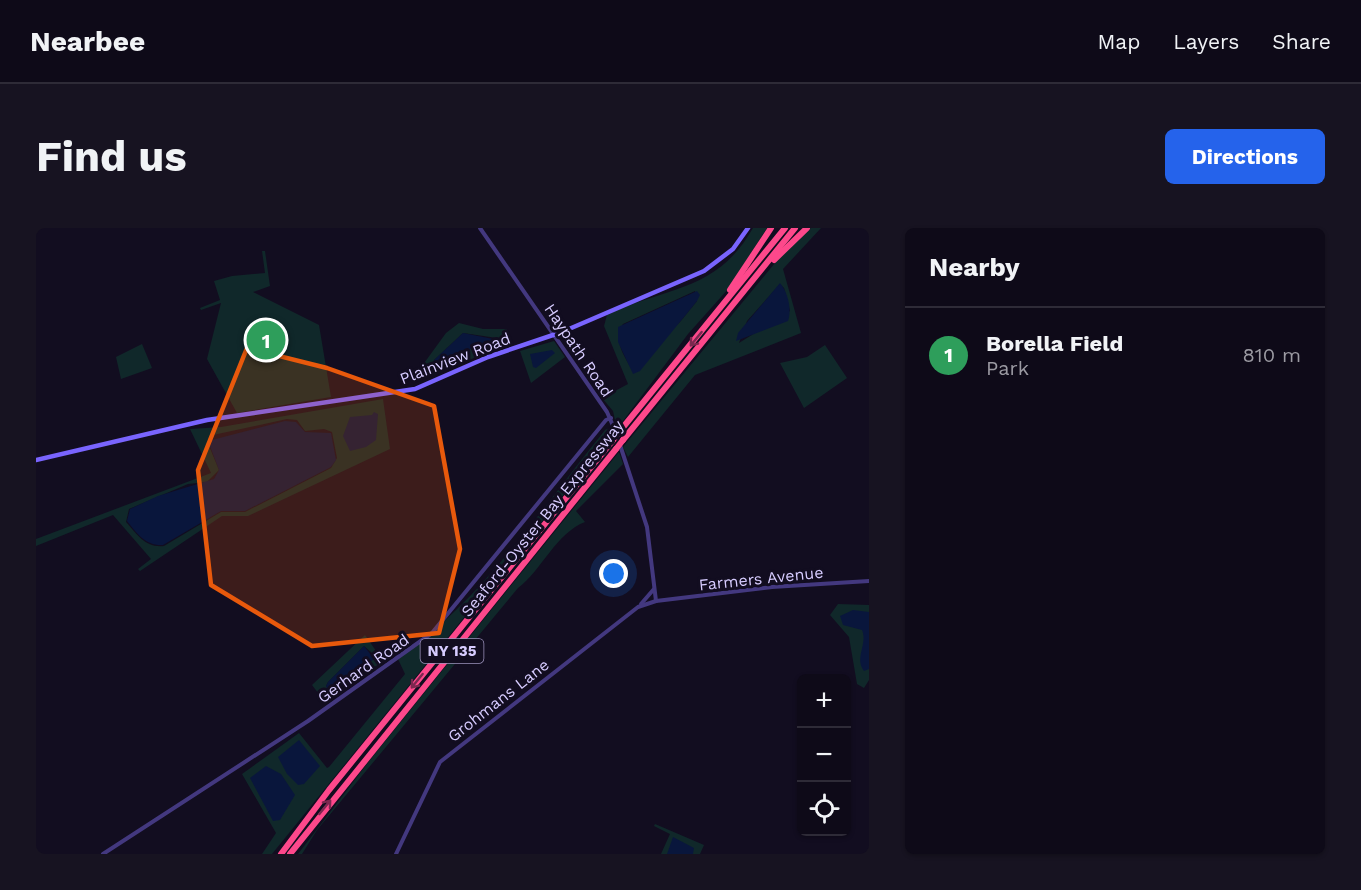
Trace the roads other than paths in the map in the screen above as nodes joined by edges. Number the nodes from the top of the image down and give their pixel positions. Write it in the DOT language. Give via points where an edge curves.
graph roads {
  1 [pos="480,228"];
  2 [pos="748,228"];
  3 [pos="771,228"];
  4 [pos="785,228"];
  5 [pos="795,228"];
  6 [pos="807,228"];
  7 [pos="752,281"];
  8 [pos="714,316"];
  9 [pos="554,335"];
  10 [pos="611,418"];
  11 [pos="36,460"];
  12 [pos="869,581"];
  13 [pos="654,588"];
  14 [pos="656,601"];
  15 [pos="638,607"];
  16 [pos="281,853"];
  17 [pos="103,854"];
  18 [pos="290,854"];
  19 [pos="396,854"];
  1 -- 9 [label="street, Haypath Road"];
  2 -- 9 [label="main road, Plainview Road" via="714,266"];
  3 -- 8 [label="highway"];
  4 -- 8 [label="highway, Seaford-Oyster Bay Expressway / NY 135"];
  5 -- 7 [label="highway, Seaford-Oyster Bay Expressway / NY 135"];
  6 -- 7 [label="highway"];
  18 -- 7 [label="highway, Seaford-Oyster Bay Expressway / NY 135, one-way, bridge"];
  8 -- 16 [label="highway, Seaford-Oyster Bay Expressway / NY 135, one-way, bridge"];
  9 -- 10 [label="street, Haypath Road"];
  9 -- 11 [label="main road, Plainview Road" via="488,357 406,392 207,420"];
  10 -- 13 [label="street, Haypath Road" via="647,527"];
  10 -- 17 [label="street, Gerhard Road" via="432,633 308,721"];
  12 -- 14 [label="street, Farmers Avenue" via="772,586"];
  13 -- 14 [label="street, Haypath Road"];
  13 -- 15 [label="street"];
  14 -- 15 [label="street, Grohmans Lane"];
  15 -- 19 [label="street, Grohmans Lane" via="440,762"];
}
